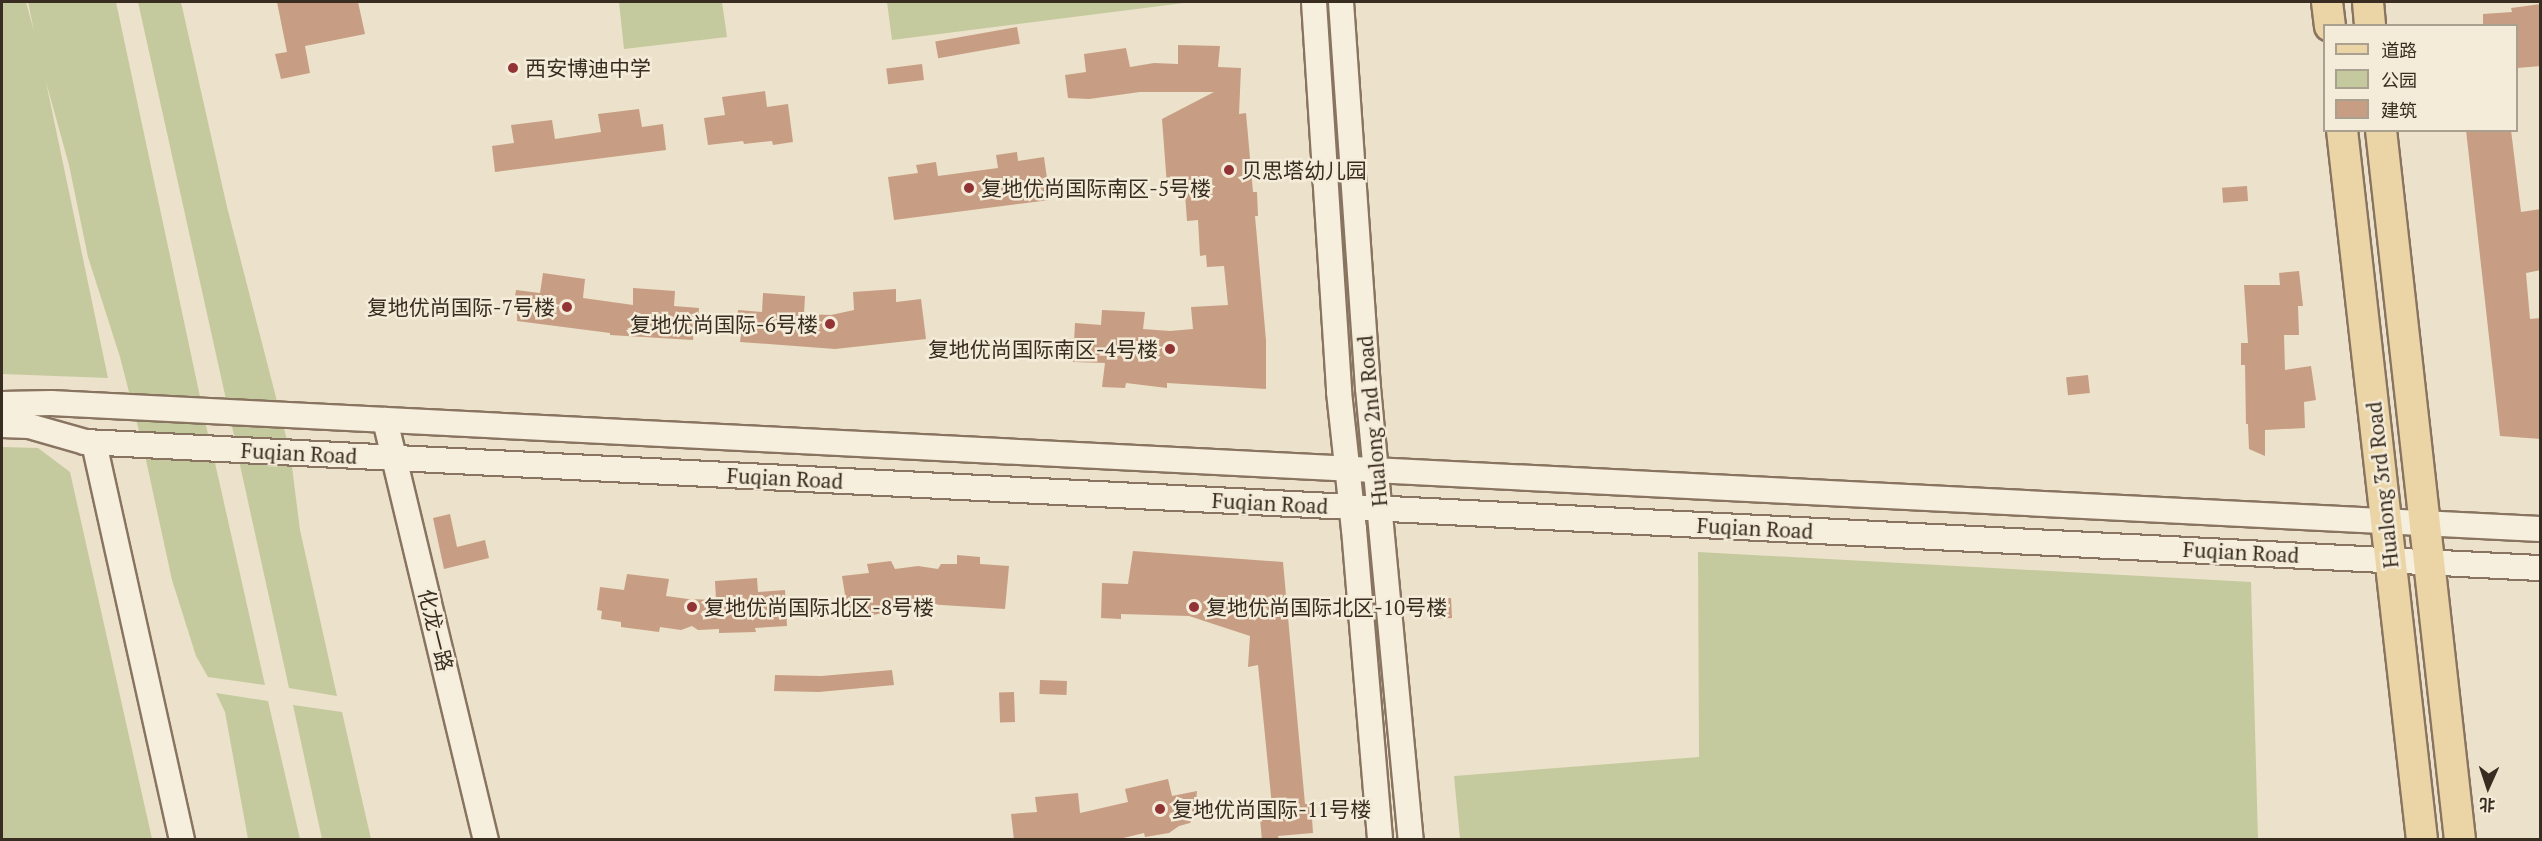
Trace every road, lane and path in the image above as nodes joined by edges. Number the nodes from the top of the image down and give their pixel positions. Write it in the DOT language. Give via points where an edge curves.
graph roads {
  1 [pos="1314,2"];
  2 [pos="1341,2"];
  3 [pos="2327,2"];
  4 [pos="2368,2"];
  5 [pos="2330,24"];
  6 [pos="2370,24"];
  7 [pos="2342,132"];
  8 [pos="2381,132"];
  9 [pos="2,404"];
  10 [pos="385,420"];
  11 [pos="2,425"];
  12 [pos="94,443"];
  13 [pos="394,458"];
  14 [pos="1347,469"];
  15 [pos="1376,470"];
  16 [pos="1351,507"];
  17 [pos="1380,508"];
  18 [pos="2386,521"];
  19 [pos="2423,523"];
  20 [pos="2541,529"];
  21 [pos="2390,560"];
  22 [pos="2428,562"];
  23 [pos="2541,568"];
  24 [pos="182,840"];
  25 [pos="486,840"];
  26 [pos="1380,840"];
  27 [pos="1411,840"];
  28 [pos="2422,840"];
  29 [pos="2460,840"];
  1 -- 14 [label="street, Hualong 2nd Road"];
  2 -- 15 [label="street, Hualong 2nd Road"];
  3 -- 5 [label="main road"];
  4 -- 6 [label="main road"];
  7 -- 18 [label="main road, Hualong 3rd Road"];
  8 -- 19 [label="main road, Hualong 3rd Road"];
  9 -- 10 [label="street, Fuqian Road" via="51,403"];
  10 -- 13 [label="street, 化龙一路"];
  10 -- 14 [label="street, Fuqian Road"];
  11 -- 12 [label="street, Fuqian Road" via="29,426"];
  12 -- 13 [label="street, Fuqian Road"];
  12 -- 24 [label="street"];
  13 -- 16 [label="street, Fuqian Road"];
  13 -- 25 [label="street, 化龙一路"];
  14 -- 15 [label="street, Fuqian Road"];
  14 -- 16 [label="street, Hualong 2nd Road"];
  15 -- 17 [label="street, Hualong 2nd Road"];
  15 -- 18 [label="street, Fuqian Road"];
  16 -- 17 [label="street, Fuqian Road"];
  16 -- 26 [label="street, Hualong 2nd Road"];
  17 -- 21 [label="street, Fuqian Road"];
  17 -- 27 [label="street, Hualong 2nd Road"];
  18 -- 19 [label="street, Fuqian Road"];
  18 -- 21 [label="main road, Hualong 3rd Road"];
  19 -- 20 [label="street, Fuqian Road"];
  19 -- 22 [label="main road, Hualong 3rd Road"];
  21 -- 22 [label="street, Fuqian Road"];
  21 -- 28 [label="main road, Hualong 3rd Road"];
  22 -- 23 [label="street, Fuqian Road"];
  22 -- 29 [label="main road, Hualong 3rd Road"];
}
